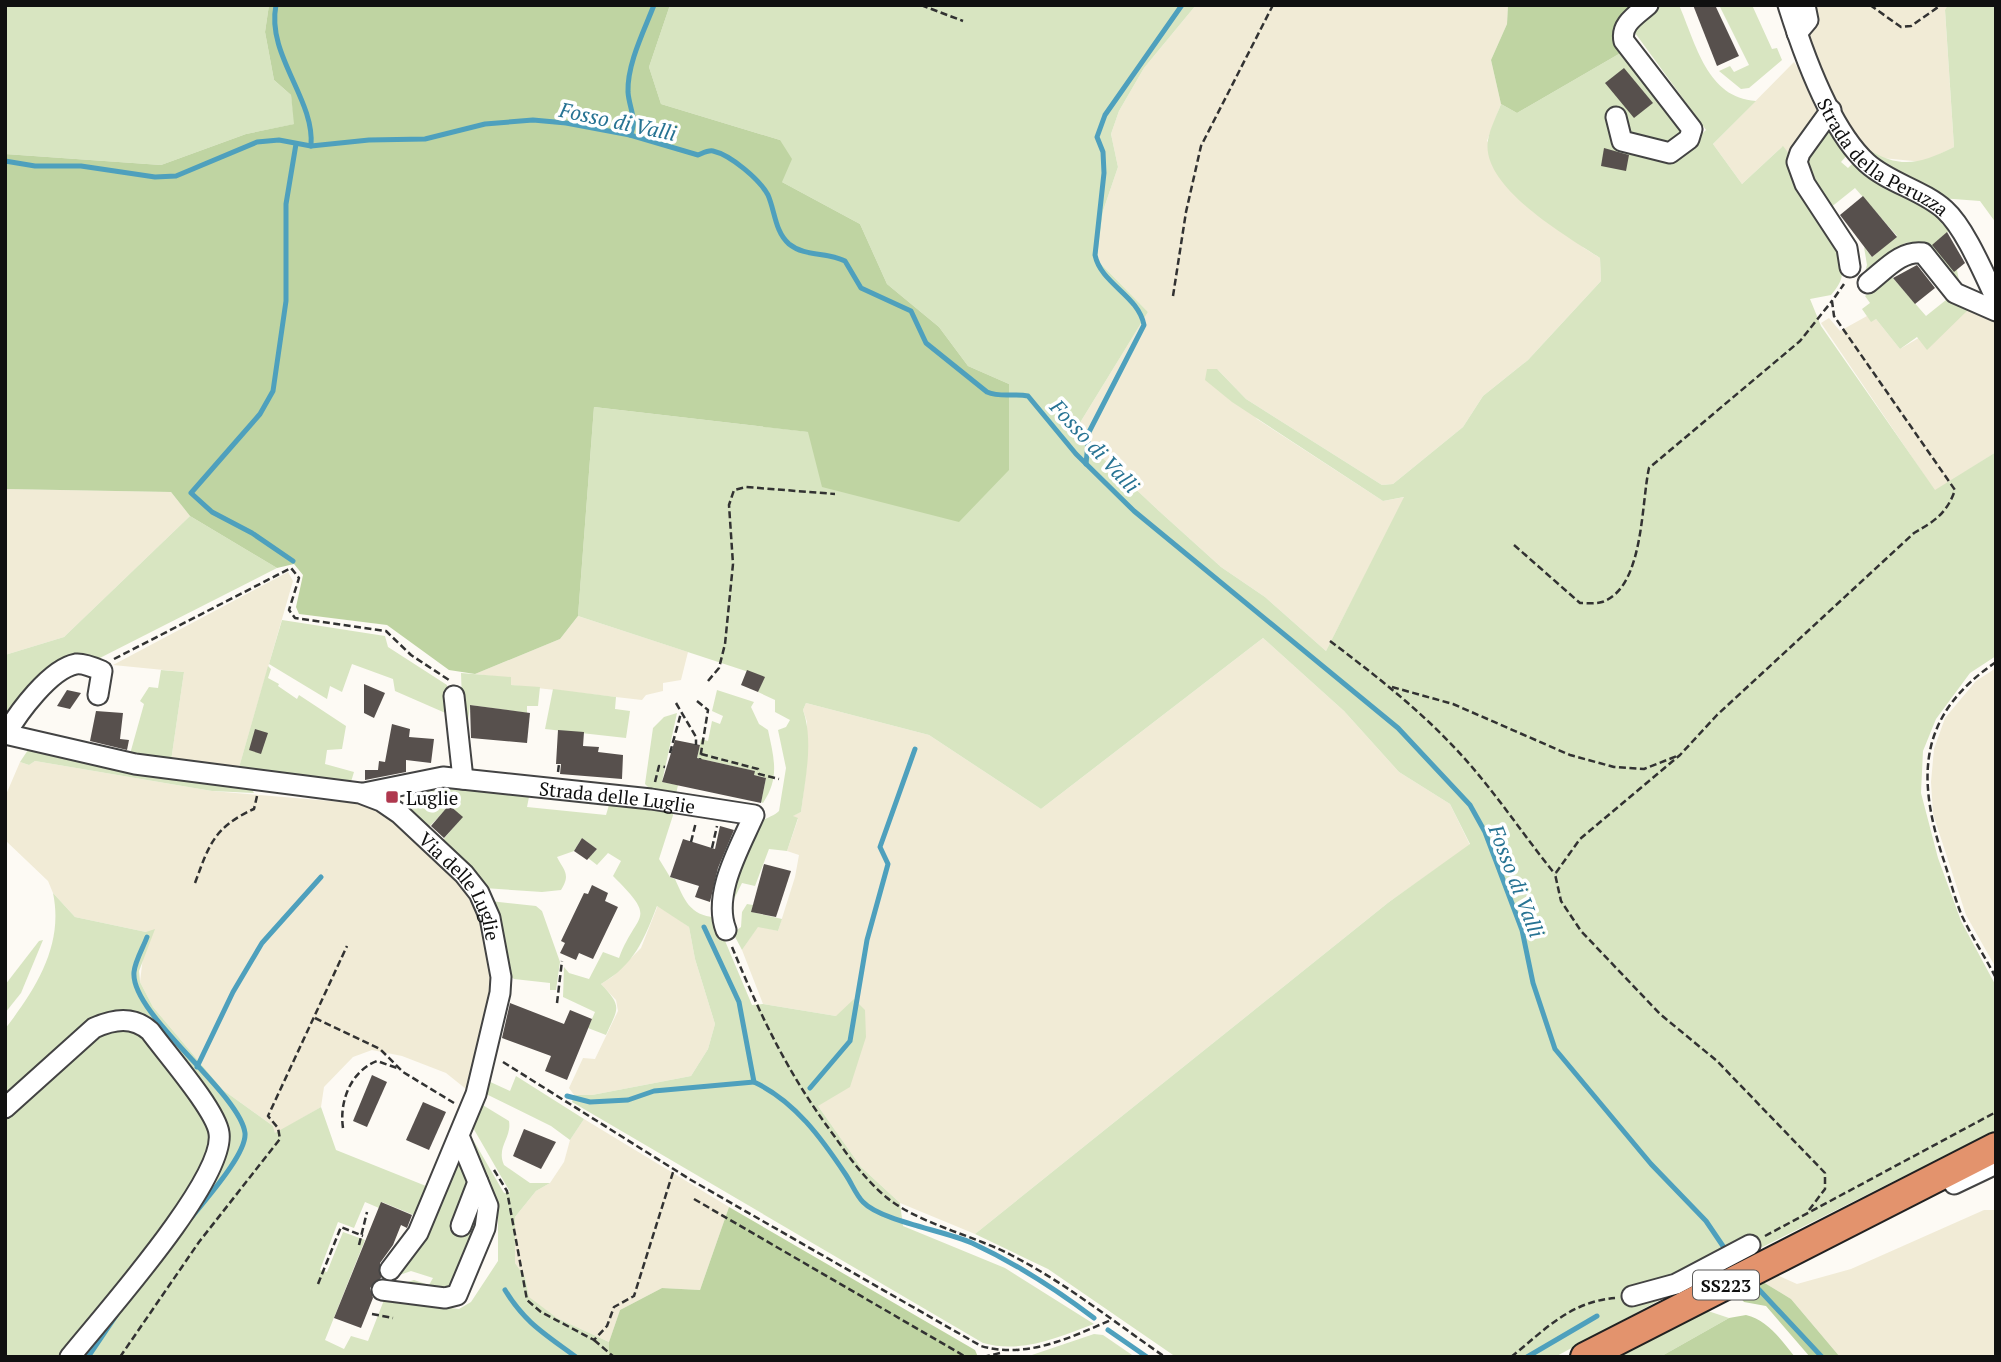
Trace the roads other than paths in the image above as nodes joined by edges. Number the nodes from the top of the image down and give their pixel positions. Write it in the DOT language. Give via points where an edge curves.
graph roads {
  1 [pos="1648,5"];
  2 [pos="1788,5"];
  3 [pos="1805,5"];
  4 [pos="1797,33"];
  5 [pos="1831,110"];
  6 [pos="1616,117"];
  7 [pos="1850,267"];
  8 [pos="1868,283"];
  9 [pos="1996,299"];
  10 [pos="1996,312"];
  11 [pos="98,695"];
  12 [pos="454,696"];
  13 [pos="5,734"];
  14 [pos="463,779"];
  15 [pos="360,793"];
  16 [pos="726,930"];
  17 [pos="5,1108"];
  18 [pos="458,1136"];
  19 [pos="1996,1147"];
  20 [pos="1996,1164"];
  21 [pos="478,1182"];
  22 [pos="1852,1221"];
  23 [pos="461,1226"];
  24 [pos="1750,1245"];
  25 [pos="390,1270"];
  26 [pos="382,1290"];
  27 [pos="1632,1296"];
  28 [pos="1593,1353"];
  29 [pos="70,1357"];
  1 -- 6 [label="street" via="1627,24 1624,41 1692,130 1689,139 1671,153 1622,141"];
  2 -- 4 [label="street, Strada della Peruzza"];
  3 -- 4 [label="street" via="1808,20"];
  4 -- 5 [label="street, Strada della Peruzza"];
  5 -- 7 [label="street" via="1797,162 1805,184 1847,248"];
  5 -- 9 [label="street, Strada della Peruzza" via="1869,165 1945,209"];
  8 -- 10 [label="street" via="1903,255 1923,253 1955,293"];
  11 -- 13 [label="street" via="102,671 77,664 63,669 28,702"];
  12 -- 14 [label="street"];
  13 -- 15 [label="street, Via delle Luglie" via="116,761"];
  14 -- 15 [label="street, Strada delle Luglie" via="425,779"];
  14 -- 16 [label="street, Strada delle Luglie" via="754,815 721,905"];
  15 -- 18 [label="street, Via delle Luglie" via="400,814 464,874 490,918 501,976 485,1052"];
  17 -- 29 [label="street" via="94,1028 126,1020 150,1031 211,1114 219,1133 215,1162 186,1210"];
  18 -- 21 [label="street"];
  18 -- 25 [label="street, Via delle Luglie" via="418,1233"];
  19 -- 22 [label="highway, SS223"];
  20 -- 22 [label="street" via="1888,1215"];
  21 -- 23 [label="street"];
  21 -- 26 [label="street" via="488,1206 485,1228 457,1294 445,1298"];
  22 -- 28 [label="highway, SS223"];
  24 -- 27 [label="street" via="1676,1284"];
}
